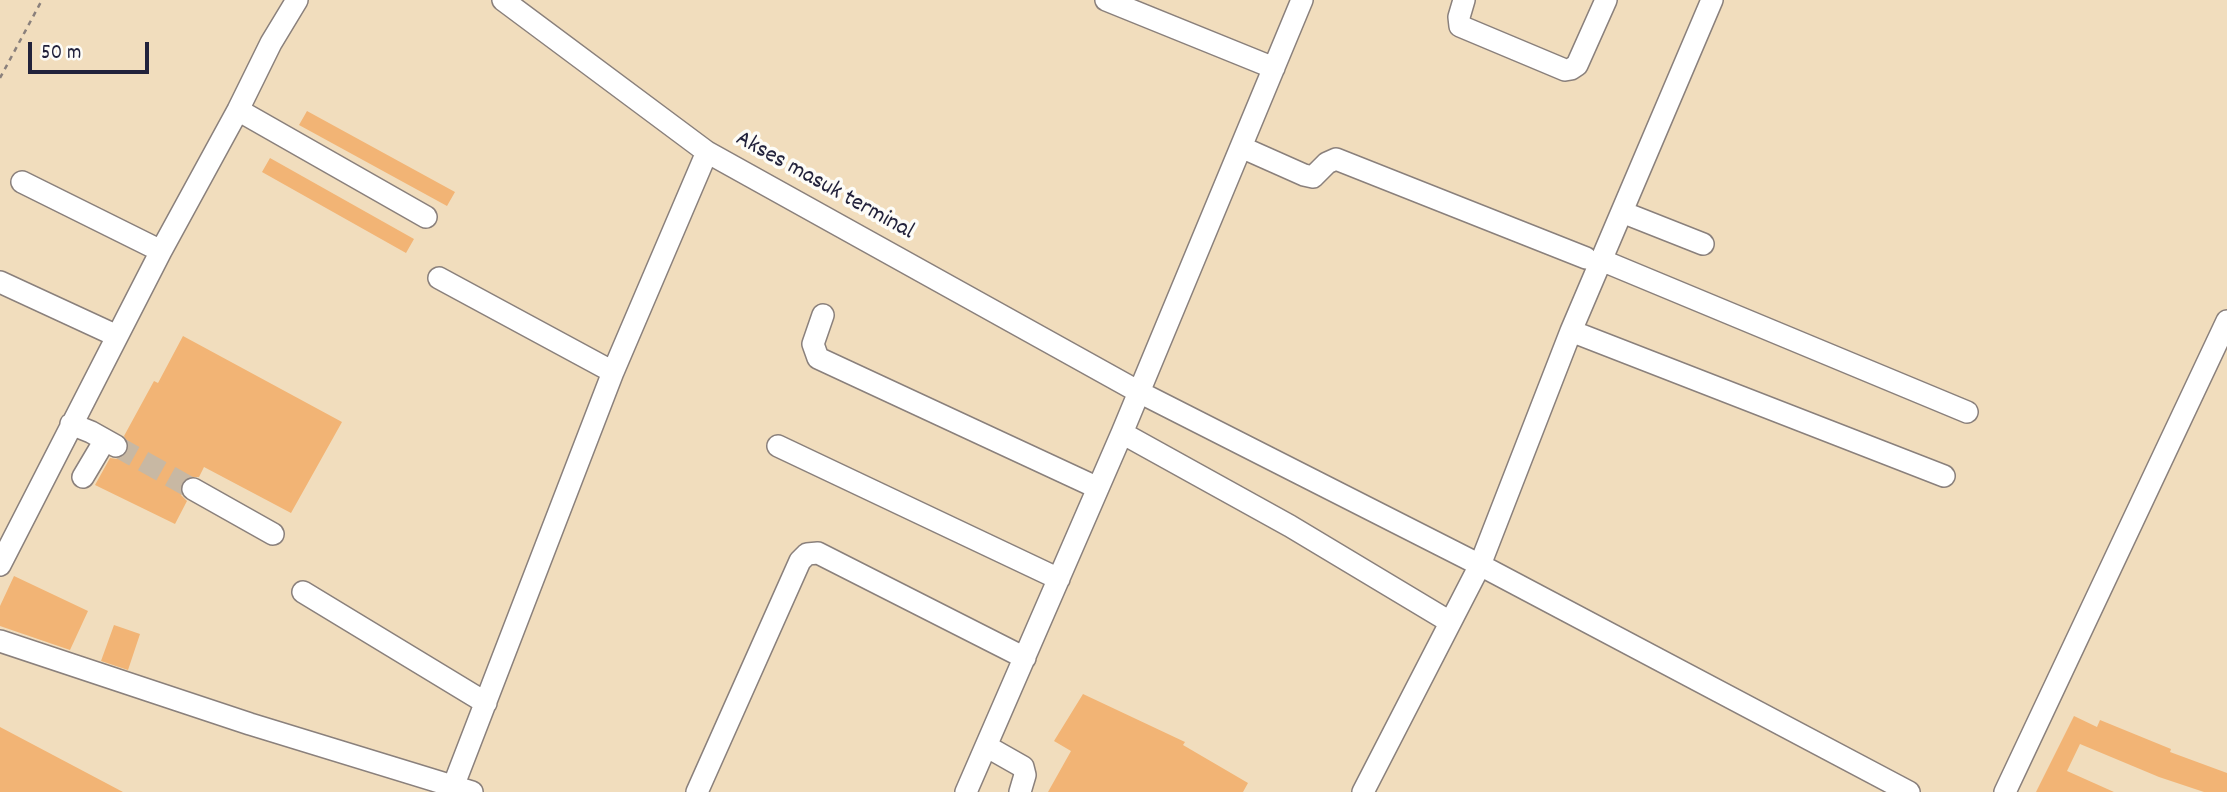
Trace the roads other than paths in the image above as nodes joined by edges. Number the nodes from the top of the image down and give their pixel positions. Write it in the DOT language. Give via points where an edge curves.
graph roads {
  1 [pos="297,0"];
  2 [pos="1106,0"];
  3 [pos="1302,0"];
  4 [pos="1464,0"];
  5 [pos="1606,0"];
  6 [pos="1712,0"];
  7 [pos="508,1"];
  8 [pos="1274,68"];
  9 [pos="238,110"];
  10 [pos="1241,147"];
  11 [pos="707,152"];
  12 [pos="22,182"];
  13 [pos="1622,212"];
  14 [pos="426,217"];
  15 [pos="1703,244"];
  16 [pos="161,251"];
  17 [pos="1594,259"];
  18 [pos="439,278"];
  19 [pos="0,282"];
  20 [pos="823,316"];
  21 [pos="2227,321"];
  22 [pos="1571,331"];
  23 [pos="117,336"];
  24 [pos="613,372"];
  25 [pos="1139,392"];
  26 [pos="1967,412"];
  27 [pos="71,424"];
  28 [pos="1122,433"];
  29 [pos="778,446"];
  30 [pos="1944,476"];
  31 [pos="83,477"];
  32 [pos="1098,488"];
  33 [pos="193,489"];
  34 [pos="273,534"];
  35 [pos="0,565"];
  36 [pos="1480,565"];
  37 [pos="1059,579"];
  38 [pos="303,592"];
  39 [pos="1450,622"];
  40 [pos="0,641"];
  41 [pos="1025,657"];
  42 [pos="486,703"];
  43 [pos="986,746"];
  44 [pos="459,790"];
  45 [pos="697,792"];
  46 [pos="966,792"];
  47 [pos="1020,792"];
  48 [pos="1363,792"];
  49 [pos="1909,792"];
  50 [pos="2005,792"];
  1 -- 9 [label="street"];
  2 -- 8 [label="street"];
  3 -- 8 [label="street"];
  4 -- 5 [label="street" via="1460,26 1564,70 1577,65"];
  6 -- 13 [label="street"];
  7 -- 11 [label="street, Akses masuk terminal"];
  8 -- 10 [label="street"];
  9 -- 14 [label="street"];
  9 -- 16 [label="street"];
  10 -- 17 [label="street" via="1313,177 1336,159"];
  10 -- 25 [label="street"];
  11 -- 24 [label="street"];
  11 -- 25 [label="street, Akses masuk terminal"];
  12 -- 16 [label="street"];
  13 -- 15 [label="street"];
  13 -- 17 [label="street"];
  16 -- 23 [label="street"];
  17 -- 22 [label="street"];
  17 -- 26 [label="street"];
  18 -- 24 [label="street"];
  19 -- 23 [label="street"];
  20 -- 32 [label="street" via="813,344 818,358"];
  21 -- 50 [label="street"];
  22 -- 30 [label="street"];
  22 -- 36 [label="street"];
  23 -- 27 [label="street"];
  24 -- 42 [label="street"];
  25 -- 28 [label="street"];
  25 -- 36 [label="street, Akses masuk terminal"];
  27 -- 31 [label="street" via="111,443"];
  27 -- 35 [label="street"];
  28 -- 32 [label="street"];
  28 -- 39 [label="street"];
  29 -- 37 [label="street"];
  32 -- 37 [label="street"];
  33 -- 34 [label="street"];
  36 -- 39 [label="street"];
  36 -- 49 [label="street, Akses masuk terminal"];
  37 -- 41 [label="street"];
  38 -- 42 [label="street"];
  39 -- 48 [label="street"];
  40 -- 44 [label="street"];
  41 -- 43 [label="street"];
  41 -- 45 [label="street" via="818,553 807,554"];
  42 -- 44 [label="street"];
  43 -- 46 [label="street"];
  43 -- 47 [label="street" via="1023,767"];
}
